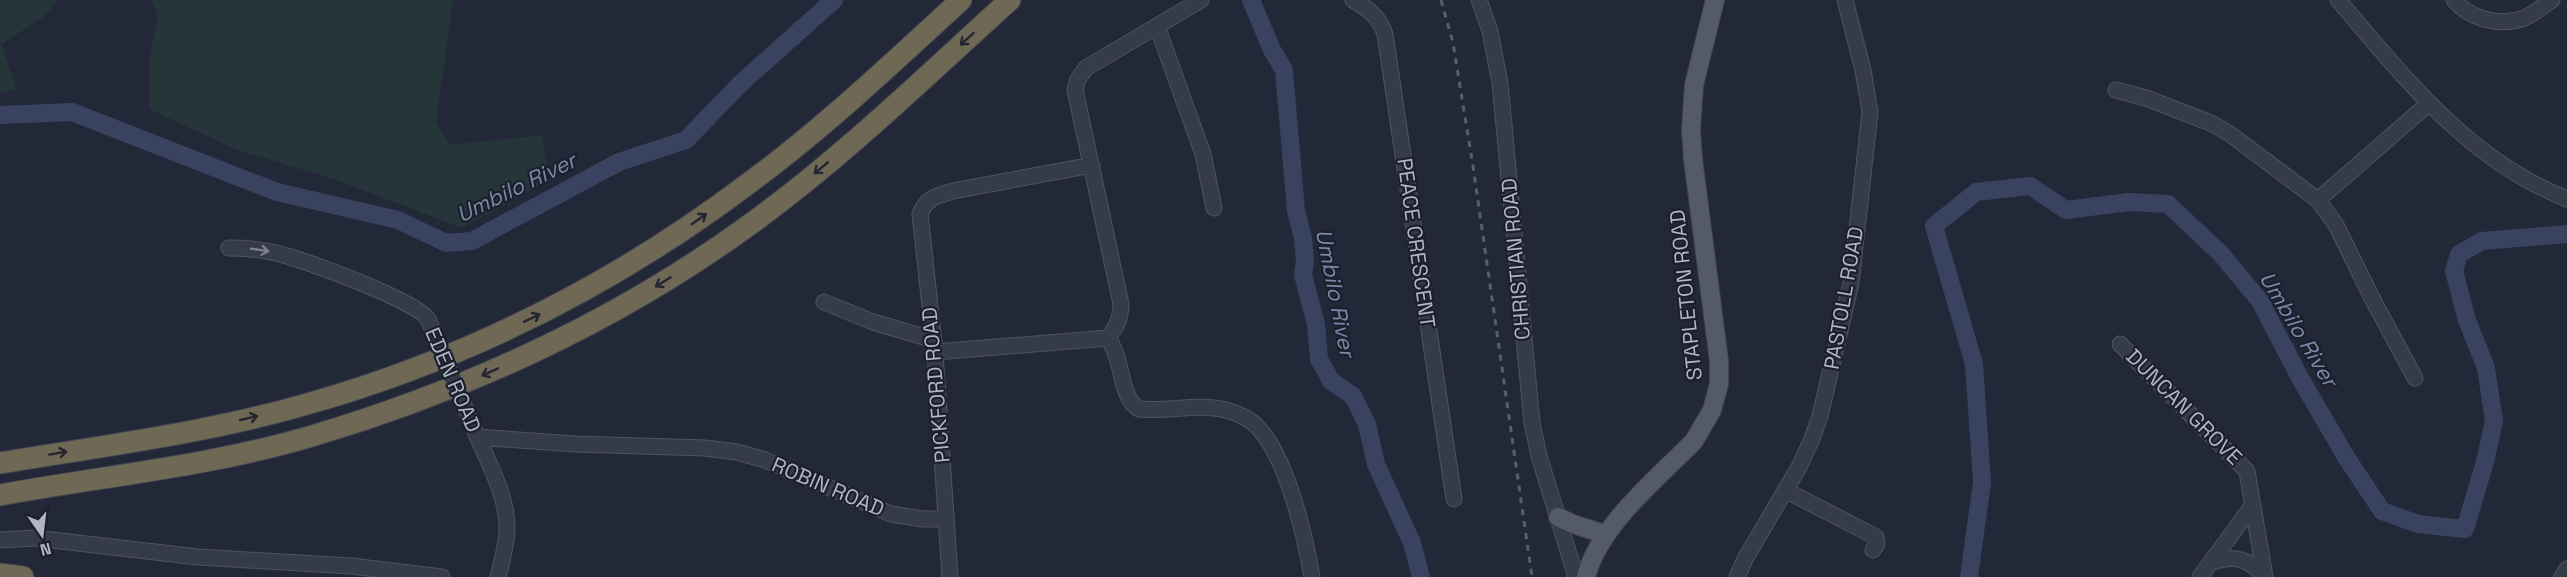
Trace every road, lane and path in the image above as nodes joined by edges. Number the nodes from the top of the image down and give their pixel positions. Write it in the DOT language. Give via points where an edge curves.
graph roads {
  1 [pos="961,0"];
  2 [pos="1010,0"];
  3 [pos="1201,0"];
  4 [pos="1353,0"];
  5 [pos="1479,0"];
  6 [pos="1715,0"];
  7 [pos="1845,0"];
  8 [pos="2338,0"];
  9 [pos="2454,0"];
  10 [pos="2552,0"];
  11 [pos="1157,26"];
  12 [pos="2116,90"];
  13 [pos="2428,104"];
  14 [pos="1092,165"];
  15 [pos="2567,199"];
  16 [pos="2318,200"];
  17 [pos="1214,208"];
  18 [pos="229,248"];
  19 [pos="824,302"];
  20 [pos="1108,338"];
  21 [pos="2120,344"];
  22 [pos="935,346"];
  23 [pos="2415,378"];
  24 [pos="474,430"];
  25 [pos="0,463"];
  26 [pos="1785,490"];
  27 [pos="0,495"];
  28 [pos="1454,500"];
  29 [pos="2253,506"];
  30 [pos="1558,517"];
  31 [pos="946,519"];
  32 [pos="1605,534"];
  33 [pos="0,540"];
  34 [pos="1873,550"];
  35 [pos="2213,562"];
  36 [pos="2567,568"];
  37 [pos="0,574"];
  38 [pos="1312,576"];
  39 [pos="23,577"];
  40 [pos="442,577"];
  41 [pos="498,577"];
  42 [pos="950,577"];
  43 [pos="1576,577"];
  44 [pos="1586,577"];
  45 [pos="1737,577"];
  46 [pos="2200,577"];
  47 [pos="2264,577"];
  48 [pos="2562,577"];
  25 -- 1 [label="highway, one-way" via="216,426 305,405 403,374 533,318 610,277 746,186 861,91"];
  2 -- 27 [label="highway, one-way" via="833,158 753,222 627,304 548,346 406,406 311,436 233,456"];
  3 -- 11 [label="street"];
  4 -- 28 [label="street, PEACE CRESCENT" via="1368,8 1386,34"];
  5 -- 30 [label="street, CHRISTIAN ROAD" via="1490,31 1500,83 1532,423"];
  6 -- 32 [label="main road, STAPLETON ROAD" via="1694,85 1691,130 1719,384 1712,410 1694,441"];
  7 -- 26 [label="street, PASTOLL ROAD" via="1870,112 1851,283 1820,416"];
  8 -- 13 [label="street"];
  9 -- 10 [label="street" via="2478,18 2500,22 2523,18"];
  11 -- 14 [label="street" via="1086,68 1078,79 1075,90"];
  11 -- 17 [label="street" via="1203,154"];
  12 -- 16 [label="street" via="2213,124"];
  13 -- 15 [label="street" via="2514,173"];
  13 -- 16 [label="street"];
  14 -- 20 [label="street" via="1121,304 1121,315"];
  14 -- 22 [label="street, PICKFORD ROAD" via="953,191 932,197 924,204 920,226"];
  16 -- 23 [label="street" via="2336,225"];
  18 -- 24 [label="street, EDEN ROAD, one-way, bridge" via="260,249 291,257 421,310"];
  19 -- 22 [label="street"];
  20 -- 22 [label="street"];
  20 -- 38 [label="street" via="1119,361 1128,400 1139,410 1224,410 1260,429 1280,463"];
  21 -- 29 [label="street, DUNCAN GROVE" via="2241,463 2247,471"];
  22 -- 31 [label="street, PICKFORD ROAD"];
  24 -- 31 [label="street, ROBIN ROAD" via="575,444 705,448 746,454 891,514"];
  24 -- 41 [label="street, EDEN ROAD" via="499,490 507,524"];
  26 -- 34 [label="street" via="1876,537"];
  26 -- 45 [label="street, PASTOLL ROAD"];
  29 -- 35 [label="street"];
  29 -- 47 [label="street, DUNCAN GROVE"];
  30 -- 32 [label="main road"];
  30 -- 43 [label="street, CHRISTIAN ROAD"];
  31 -- 42 [label="street, PICKFORD ROAD"];
  32 -- 44 [label="main road, STAPLETON ROAD" via="1590,558"];
  33 -- 40 [label="street" via="35,538 198,557 351,566"];
  35 -- 46 [label="street"];
  35 -- 47 [label="street" via="2244,559"];
  36 -- 48 [label="street"];
  37 -- 39 [label="highway"];
}
